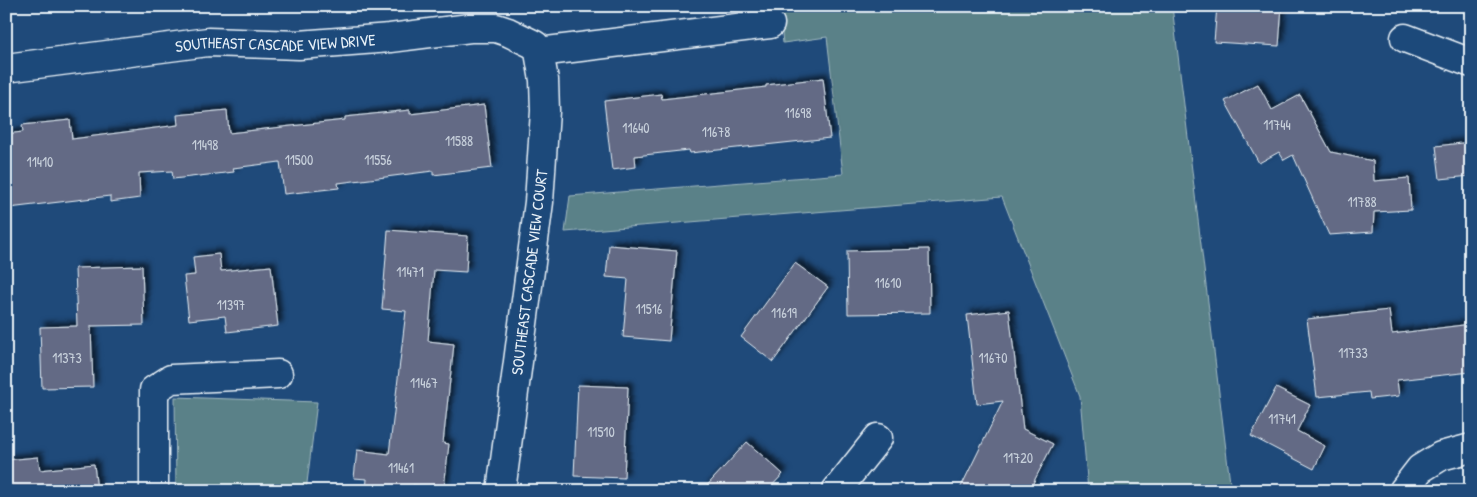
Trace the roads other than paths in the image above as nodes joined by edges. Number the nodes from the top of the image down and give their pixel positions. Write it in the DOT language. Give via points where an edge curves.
graph roads {
  1 [pos="770,24"];
  2 [pos="1405,38"];
  3 [pos="539,52"];
  4 [pos="1471,63"];
  5 [pos="6,68"];
  6 [pos="278,374"];
  7 [pos="878,438"];
  8 [pos="1471,448"];
  9 [pos="154,491"];
  10 [pos="501,491"];
  11 [pos="836,491"];
  12 [pos="1402,491"];
  1 -- 3 [label="street"];
  2 -- 4 [label="street"];
  3 -- 5 [label="street, SOUTHEAST CASCADE VIEW DRIVE" via="535,45 508,32 496,28 470,28 299,46 208,42"];
  3 -- 10 [label="street, SOUTHEAST CASCADE VIEW COURT" via="545,112 540,202"];
  6 -- 9 [label="street" via="171,380 154,390"];
  7 -- 11 [label="street"];
  8 -- 12 [label="street" via="1441,456 1420,470"];
}
